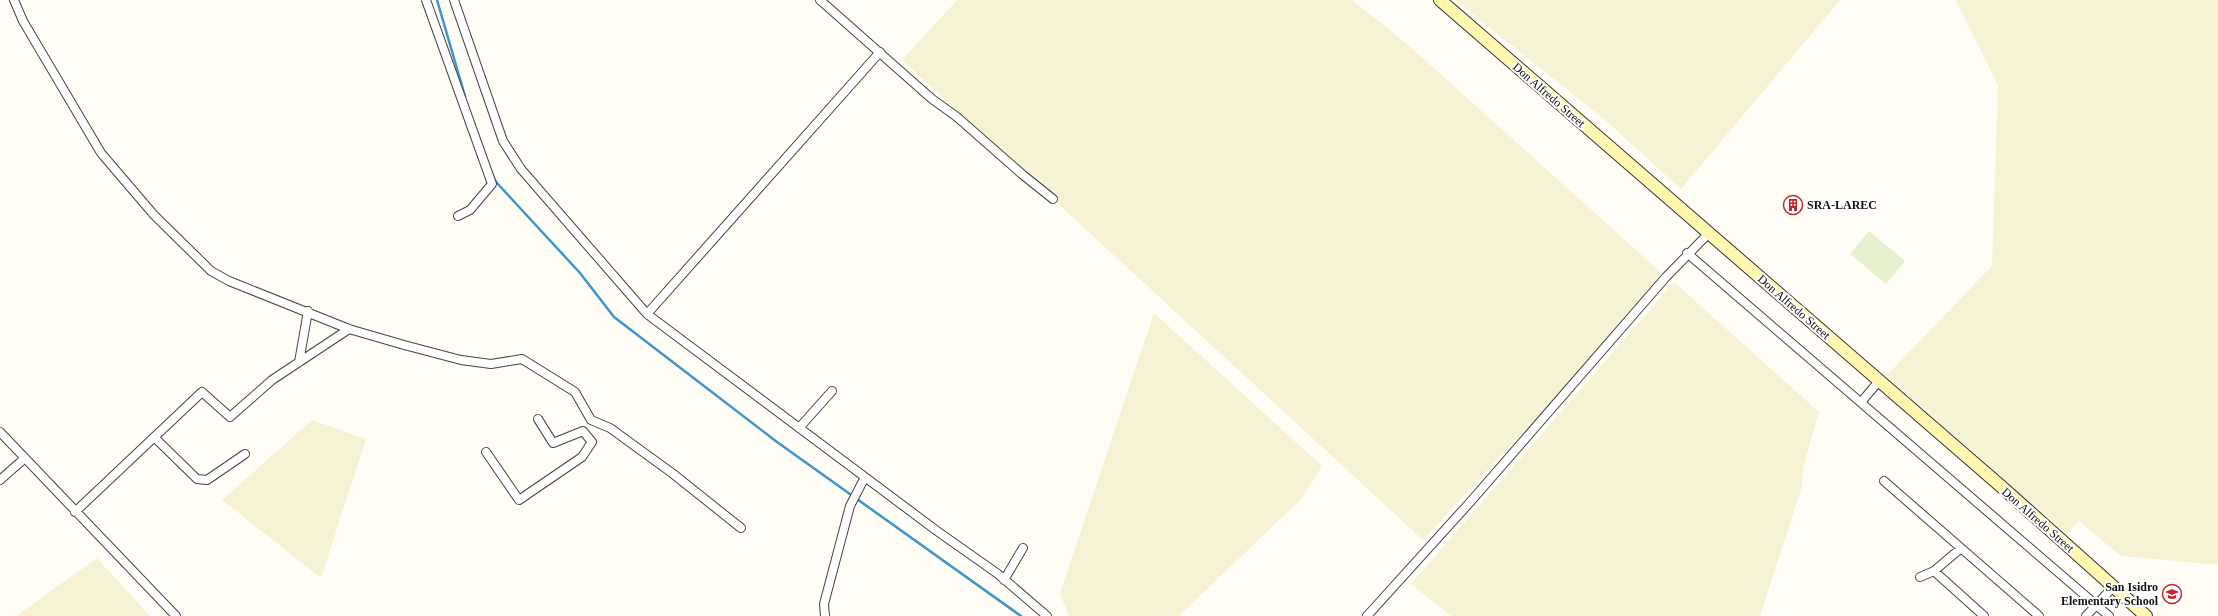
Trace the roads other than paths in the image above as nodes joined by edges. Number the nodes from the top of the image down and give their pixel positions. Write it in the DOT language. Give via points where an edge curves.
graph roads {
  1 [pos="14,0"];
  2 [pos="426,0"];
  3 [pos="454,0"];
  4 [pos="820,0"];
  5 [pos="1440,0"];
  6 [pos="880,52"];
  7 [pos="1053,199"];
  8 [pos="458,216"];
  9 [pos="1709,233"];
  10 [pos="1687,253"];
  11 [pos="308,311"];
  12 [pos="647,314"];
  13 [pos="349,329"];
  14 [pos="298,362"];
  15 [pos="1879,381"];
  16 [pos="832,390"];
  17 [pos="1862,401"];
  18 [pos="538,419"];
  19 [pos="799,428"];
  20 [pos="0,432"];
  21 [pos="154,437"];
  22 [pos="486,452"];
  23 [pos="245,454"];
  24 [pos="25,458"];
  25 [pos="0,480"];
  26 [pos="864,480"];
  27 [pos="1884,481"];
  28 [pos="75,512"];
  29 [pos="741,528"];
  30 [pos="1023,548"];
  31 [pos="1960,549"];
  32 [pos="1934,571"];
  33 [pos="1920,577"];
  34 [pos="1004,580"];
  35 [pos="2114,586"];
  36 [pos="2096,605"];
  37 [pos="176,616"];
  38 [pos="825,616"];
  39 [pos="1047,616"];
  40 [pos="1367,616"];
  41 [pos="1984,616"];
  42 [pos="2039,616"];
  43 [pos="2086,616"];
  44 [pos="2109,616"];
  45 [pos="2146,616"];
  1 -- 11 [label="street" via="23,21 101,153 154,215 211,271 229,281"];
  2 -- 8 [label="street" via="492,184 470,210"];
  3 -- 12 [label="street" via="498,126 510,152 521,169"];
  4 -- 6 [label="street"];
  5 -- 9 [label="street, Don Alfredo Street"];
  6 -- 7 [label="street" via="932,100 957,117"];
  6 -- 12 [label="street"];
  9 -- 10 [label="street"];
  9 -- 15 [label="street, Don Alfredo Street"];
  10 -- 17 [label="street"];
  10 -- 40 [label="street" via="1472,500"];
  11 -- 13 [label="street"];
  11 -- 14 [label="street"];
  12 -- 19 [label="street"];
  13 -- 14 [label="street"];
  13 -- 29 [label="street" via="461,360 491,364 522,359 575,392 591,420 610,428"];
  14 -- 21 [label="street" via="272,380 230,417 202,392"];
  15 -- 17 [label="street"];
  15 -- 35 [label="street, Don Alfredo Street"];
  16 -- 19 [label="street"];
  17 -- 36 [label="street"];
  18 -- 22 [label="street" via="553,443 583,430 592,442 582,457 519,500"];
  19 -- 26 [label="street"];
  20 -- 24 [label="street"];
  21 -- 23 [label="street" via="202,481"];
  21 -- 28 [label="street"];
  24 -- 25 [label="street"];
  24 -- 28 [label="street"];
  26 -- 34 [label="street"];
  26 -- 38 [label="street" via="850,506 824,604"];
  27 -- 31 [label="street"];
  28 -- 37 [label="street"];
  30 -- 34 [label="street"];
  31 -- 32 [label="street"];
  31 -- 42 [label="street"];
  32 -- 33 [label="street"];
  32 -- 41 [label="street"];
  34 -- 39 [label="street"];
  35 -- 36 [label="street"];
  35 -- 45 [label="street, Don Alfredo Street"];
  36 -- 43 [label="street"];
  36 -- 44 [label="street"];
}
